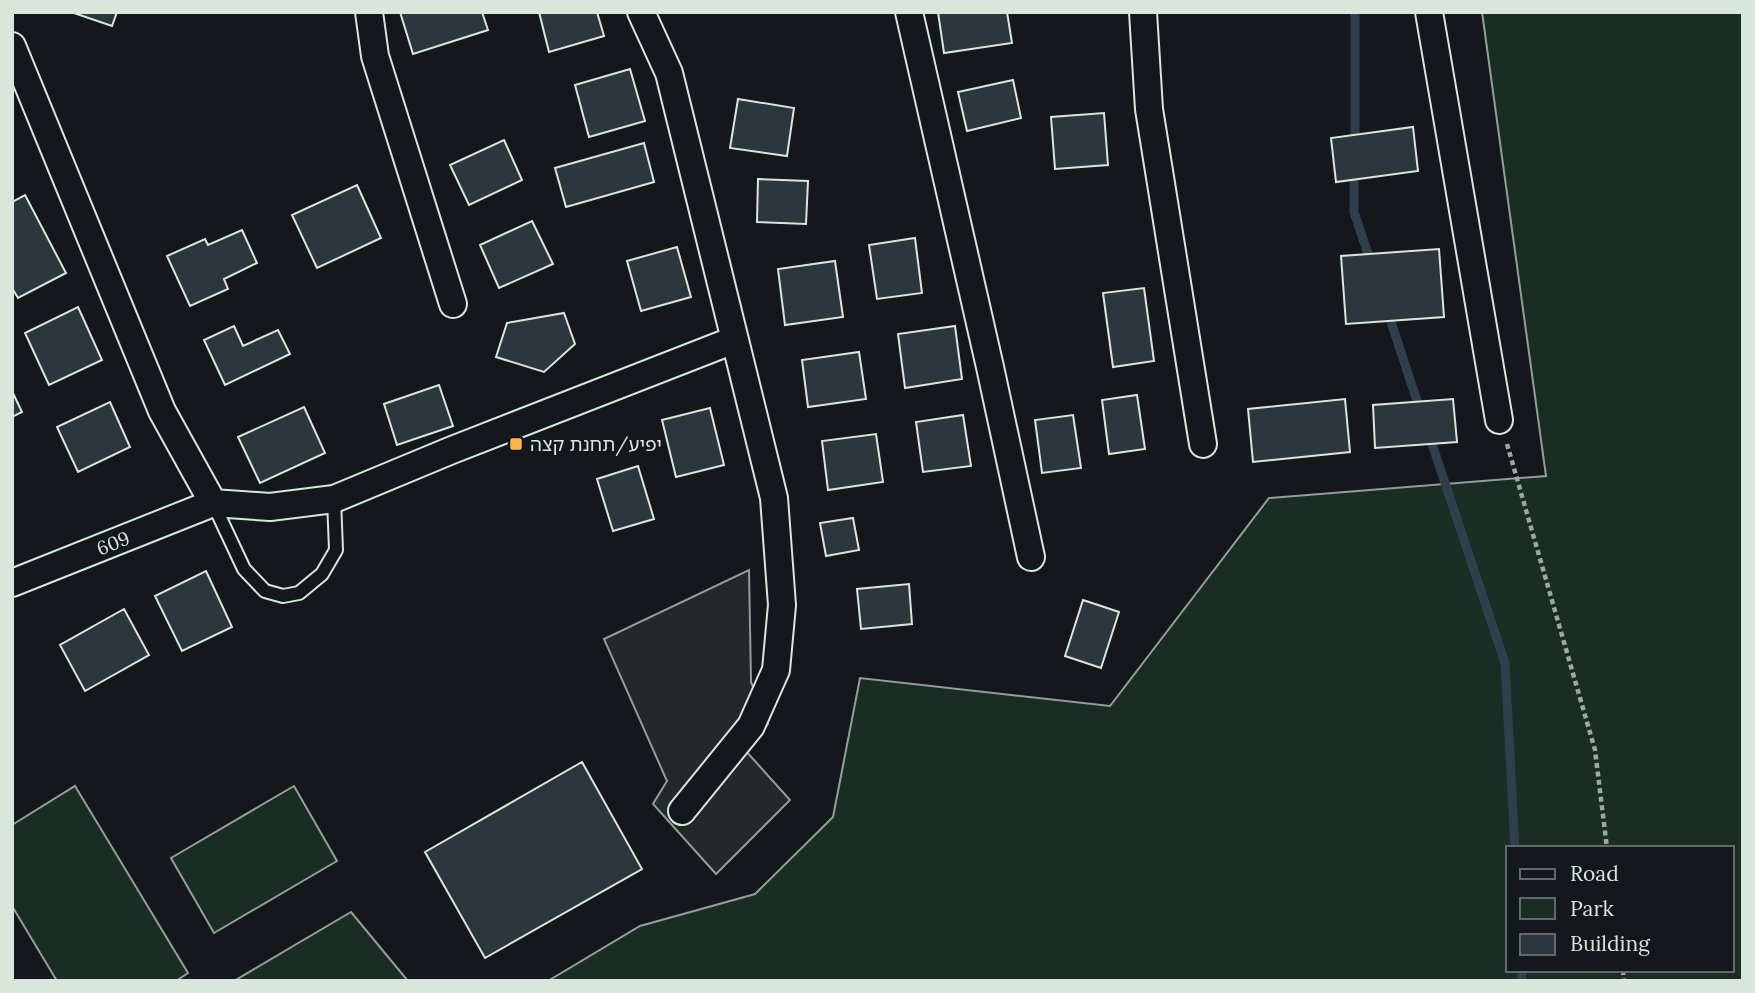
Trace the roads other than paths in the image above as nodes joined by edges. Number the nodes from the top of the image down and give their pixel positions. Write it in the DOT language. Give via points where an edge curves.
graph roads {
  1 [pos="369,12"];
  2 [pos="641,12"];
  3 [pos="909,12"];
  4 [pos="1143,12"];
  5 [pos="1429,12"];
  6 [pos="12,46"];
  7 [pos="453,304"];
  8 [pos="734,340"];
  9 [pos="1499,420"];
  10 [pos="1203,444"];
  11 [pos="334,499"];
  12 [pos="213,503"];
  13 [pos="1031,557"];
  14 [pos="12,583"];
  15 [pos="682,811"];
  1 -- 7 [label="street" via="375,56"];
  2 -- 8 [label="street" via="669,73"];
  3 -- 13 [label="street"];
  4 -- 10 [label="street" via="1149,109"];
  5 -- 9 [label="street"];
  6 -- 12 [label="street" via="162,411"];
  8 -- 11 [label="street"];
  8 -- 15 [label="street" via="775,498 782,605 776,670 751,726"];
  11 -- 12 [label="street" via="270,507"];
  11 -- 12 [label="lane" via="336,550 322,574 299,593 283,596 265,591 244,569"];
  12 -- 14 [label="street, 609"];
}
